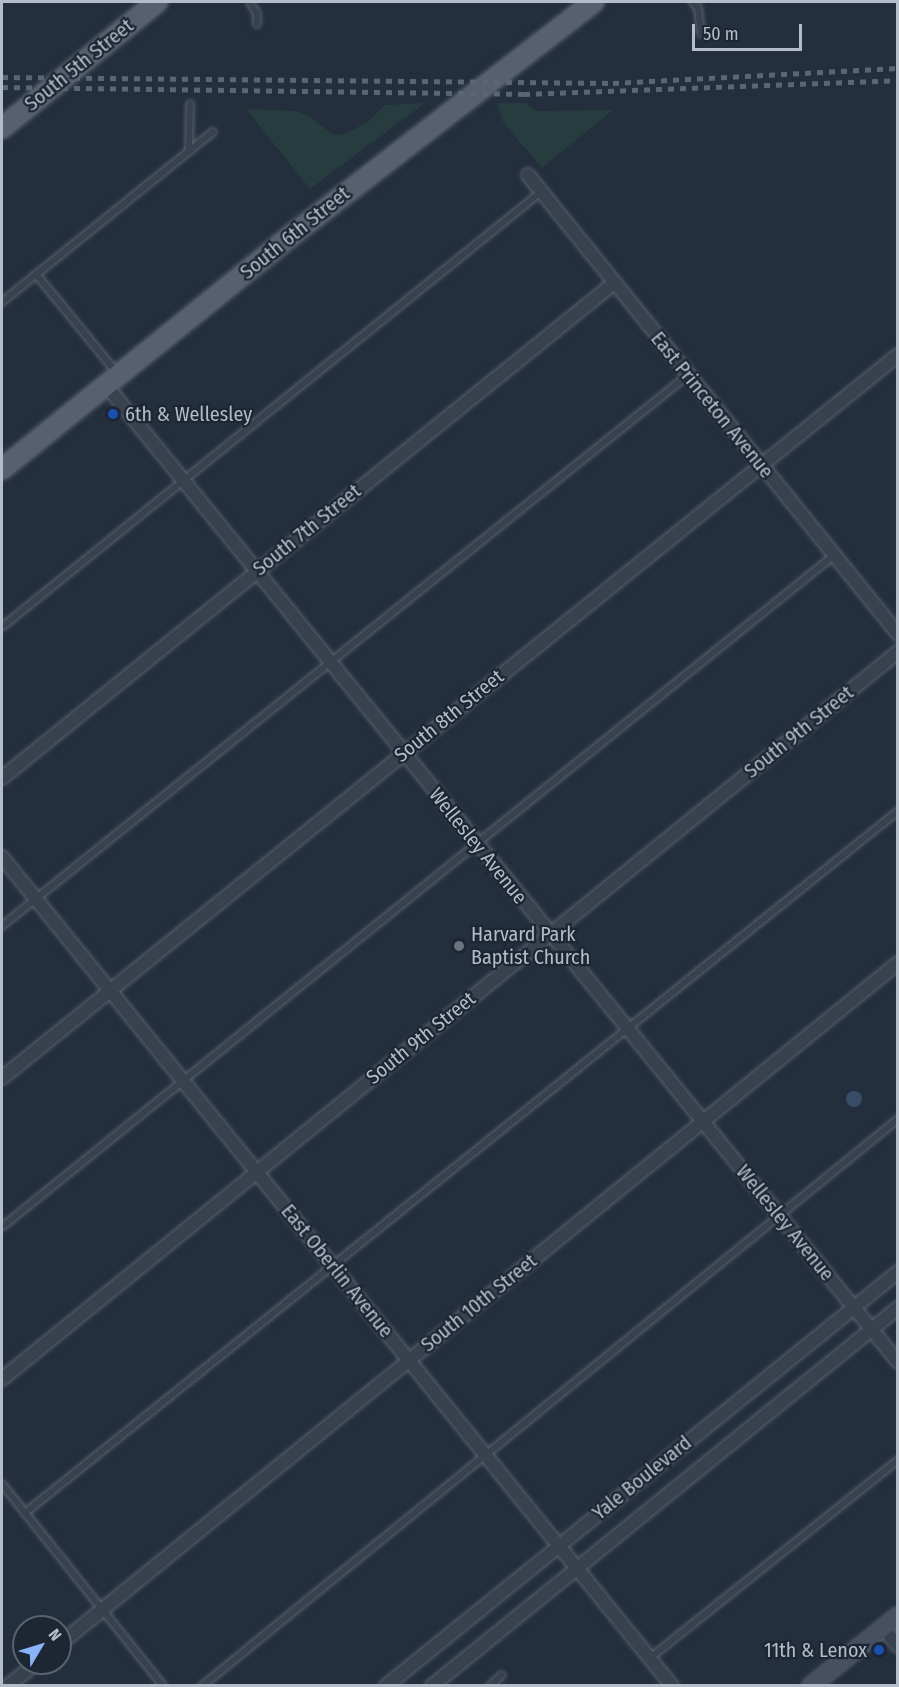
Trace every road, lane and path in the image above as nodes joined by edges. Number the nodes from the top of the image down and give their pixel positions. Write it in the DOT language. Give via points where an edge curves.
graph roads {
  1 [pos="157,2"];
  2 [pos="250,2"];
  3 [pos="594,2"];
  4 [pos="693,2"];
  5 [pos="257,24"];
  6 [pos="701,33"];
  7 [pos="190,104"];
  8 [pos="2,128"];
  9 [pos="213,132"];
  10 [pos="189,151"];
  11 [pos="528,175"];
  12 [pos="541,192"];
  13 [pos="36,274"];
  14 [pos="614,282"];
  15 [pos="2,302"];
  16 [pos="897,355"];
  17 [pos="688,375"];
  18 [pos="112,380"];
  19 [pos="759,466"];
  20 [pos="2,469"];
  21 [pos="184,481"];
  22 [pos="833,556"];
  23 [pos="257,571"];
  24 [pos="2,627"];
  25 [pos="897,634"];
  26 [pos="897,652"];
  27 [pos="330,663"];
  28 [pos="403,753"];
  29 [pos="2,778"];
  30 [pos="897,811"];
  31 [pos="477,845"];
  32 [pos="2,857"];
  33 [pos="35,899"];
  34 [pos="2,926"];
  35 [pos="550,934"];
  36 [pos="897,963"];
  37 [pos="110,991"];
  38 [pos="627,1029"];
  39 [pos="2,1078"];
  40 [pos="182,1081"];
  41 [pos="897,1119"];
  42 [pos="703,1122"];
  43 [pos="256,1172"];
  44 [pos="779,1215"];
  45 [pos="2,1227"];
  46 [pos="333,1266"];
  47 [pos="897,1272"];
  48 [pos="853,1308"];
  49 [pos="897,1308"];
  50 [pos="871,1330"];
  51 [pos="409,1360"];
  52 [pos="897,1362"];
  53 [pos="2,1379"];
  54 [pos="486,1454"];
  55 [pos="897,1460"];
  56 [pos="2,1484"];
  57 [pos="25,1513"];
  58 [pos="560,1545"];
  59 [pos="578,1568"];
  60 [pos="102,1609"];
  61 [pos="897,1616"];
  62 [pos="883,1627"];
  63 [pos="72,1634"];
  64 [pos="897,1646"];
  65 [pos="650,1658"];
  66 [pos="21,1675"];
  67 [pos="502,1675"];
  68 [pos="8,1686"];
  69 [pos="163,1686"];
  70 [pos="202,1686"];
  71 [pos="386,1686"];
  72 [pos="432,1686"];
  73 [pos="489,1686"];
  74 [pos="672,1686"];
  75 [pos="811,1686"];
  1 -- 8 [label="main road, South 5th Street"];
  2 -- 5 [label="lane" via="257,14"];
  3 -- 18 [label="main road, South 6th Street"];
  4 -- 6 [label="lane" via="698,8"];
  7 -- 10 [label="lane"];
  9 -- 10 [label="lane"];
  10 -- 13 [label="lane"];
  11 -- 12 [label="street, East Princeton Avenue"];
  12 -- 14 [label="street, East Princeton Avenue"];
  12 -- 21 [label="lane"];
  13 -- 15 [label="lane"];
  13 -- 18 [label="lane"];
  14 -- 17 [label="street, East Princeton Avenue"];
  14 -- 23 [label="street, South 7th Street"];
  16 -- 19 [label="street, South 8th Street"];
  17 -- 19 [label="street, East Princeton Avenue"];
  17 -- 27 [label="lane"];
  18 -- 20 [label="main road, South 6th Street"];
  18 -- 21 [label="street, Wellesley Avenue"];
  19 -- 22 [label="street, East Princeton Avenue"];
  19 -- 28 [label="street, South 8th Street"];
  21 -- 23 [label="street, Wellesley Avenue"];
  21 -- 24 [label="lane"];
  22 -- 25 [label="street, East Princeton Avenue"];
  22 -- 31 [label="lane"];
  23 -- 27 [label="street, Wellesley Avenue"];
  23 -- 29 [label="street, South 7th Street"];
  26 -- 35 [label="street, South 9th Street"];
  27 -- 28 [label="street, Wellesley Avenue"];
  27 -- 33 [label="lane"];
  28 -- 31 [label="street, Wellesley Avenue"];
  28 -- 37 [label="street, South 8th Street"];
  30 -- 38 [label="lane"];
  31 -- 35 [label="street, Wellesley Avenue"];
  31 -- 40 [label="lane"];
  32 -- 33 [label="street, East Oberlin Avenue"];
  33 -- 34 [label="lane"];
  33 -- 37 [label="street, East Oberlin Avenue"];
  35 -- 38 [label="street, Wellesley Avenue"];
  35 -- 43 [label="street, South 9th Street"];
  36 -- 42 [label="street, South 10th Street"];
  37 -- 39 [label="street, South 8th Street"];
  37 -- 40 [label="street, East Oberlin Avenue"];
  38 -- 42 [label="street, Wellesley Avenue"];
  38 -- 46 [label="lane"];
  40 -- 43 [label="street, East Oberlin Avenue"];
  40 -- 45 [label="lane"];
  41 -- 44 [label="lane"];
  42 -- 44 [label="street, Wellesley Avenue"];
  42 -- 51 [label="street, South 10th Street"];
  43 -- 46 [label="street, East Oberlin Avenue"];
  43 -- 53 [label="street, South 9th Street"];
  44 -- 48 [label="street, Wellesley Avenue"];
  44 -- 54 [label="lane"];
  46 -- 51 [label="street, East Oberlin Avenue"];
  46 -- 57 [label="lane"];
  47 -- 48 [label="street, Yale Boulevard"];
  48 -- 50 [label="street, Wellesley Avenue"];
  48 -- 58 [label="street, Yale Boulevard"];
  49 -- 50 [label="street, Yale Boulevard"];
  50 -- 52 [label="street, Wellesley Avenue"];
  50 -- 59 [label="street, Yale Boulevard"];
  51 -- 54 [label="street, East Oberlin Avenue"];
  51 -- 60 [label="street, South 10th Street"];
  54 -- 58 [label="street, East Oberlin Avenue"];
  54 -- 70 [label="lane"];
  55 -- 65 [label="lane"];
  56 -- 57 [label="lane"];
  57 -- 60 [label="lane"];
  58 -- 59 [label="street, East Oberlin Avenue"];
  58 -- 71 [label="street, Yale Boulevard"];
  59 -- 65 [label="street, East Oberlin Avenue"];
  59 -- 72 [label="street, Yale Boulevard"];
  60 -- 63 [label="street, South 10th Street"];
  60 -- 69 [label="lane"];
  61 -- 62 [label="street"];
  62 -- 64 [label="street"];
  62 -- 75 [label="street"];
  65 -- 74 [label="street, East Oberlin Avenue"];
  66 -- 68 [label="street"];
  67 -- 73 [label="lane"];
}
